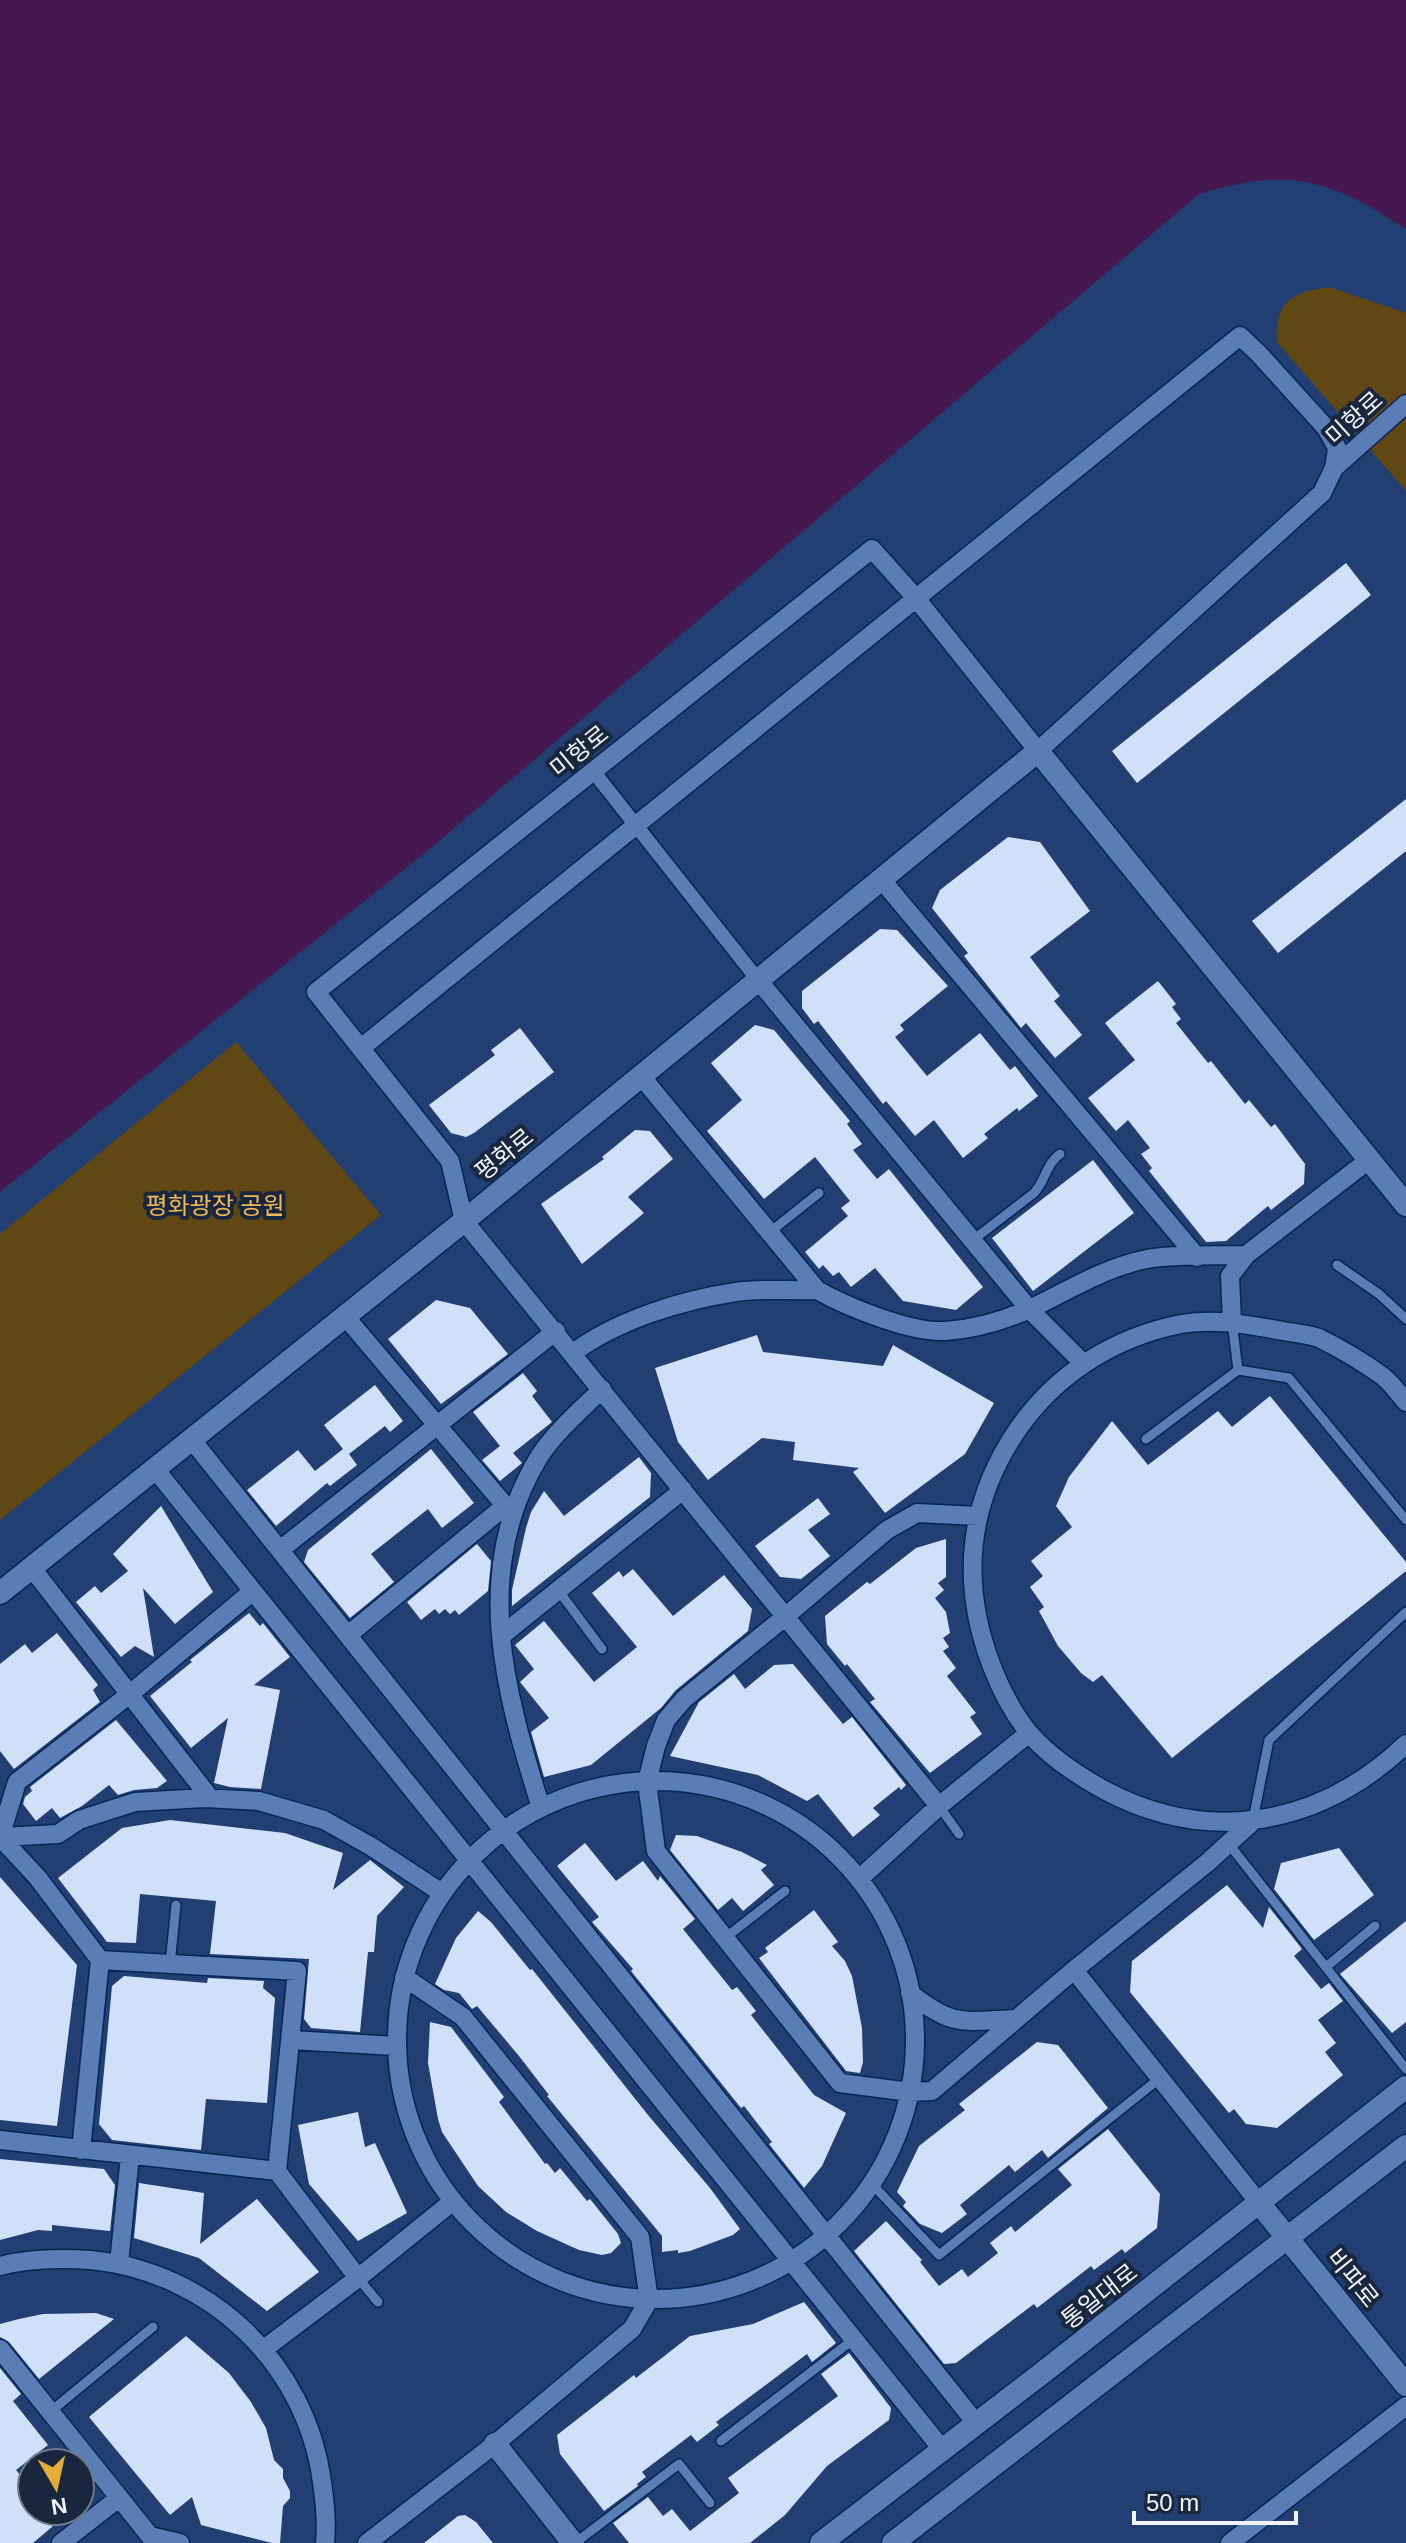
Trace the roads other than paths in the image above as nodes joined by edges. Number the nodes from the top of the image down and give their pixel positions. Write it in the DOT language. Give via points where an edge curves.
graph roads {
  1 [pos="1406,404"];
  2 [pos="1334,468"];
  3 [pos="915,597"];
  4 [pos="1038,751"];
  5 [pos="593,771"];
  6 [pos="635,824"];
  7 [pos="881,879"];
  8 [pos="758,980"];
  9 [pos="361,1048"];
  10 [pos="641,1076"];
  11 [pos="1060,1154"];
  12 [pos="1370,1159"];
  13 [pos="819,1193"];
  14 [pos="1406,1205"];
  15 [pos="464,1221"];
  16 [pos="770,1232"];
  17 [pos="973,1240"];
  18 [pos="1246,1255"];
  19 [pos="1197,1257"];
  20 [pos="1337,1265"];
  21 [pos="817,1290"];
  22 [pos="1029,1309"];
  23 [pos="344,1315"];
  24 [pos="1406,1319"];
  25 [pos="1232,1322"];
  26 [pos="556,1331"];
  27 [pos="573,1353"];
  28 [pos="1083,1363"];
  29 [pos="1238,1370"];
  30 [pos="602,1389"];
  31 [pos="1406,1402"];
  32 [pos="437,1423"];
  33 [pos="1146,1439"];
  34 [pos="192,1440"];
  35 [pos="155,1469"];
  36 [pos="683,1490"];
  37 [pos="509,1511"];
  38 [pos="978,1516"];
  39 [pos="1406,1520"];
  40 [pos="280,1550"];
  41 [pos="31,1567"];
  42 [pos="558,1590"];
  43 [pos="253,1591"];
  44 [pos="0,1593"];
  45 [pos="1406,1612"];
  46 [pos="786,1616"];
  47 [pos="348,1635"];
  48 [pos="501,1636"];
  49 [pos="602,1649"];
  50 [pos="130,1694"];
  51 [pos="1029,1733"];
  52 [pos="1406,1744"];
  53 [pos="647,1782"];
  54 [pos="210,1798"];
  55 [pos="939,1806"];
  56 [pos="541,1808"];
  57 [pos="1252,1822"];
  58 [pos="504,1831"];
  59 [pos="959,1834"];
  60 [pos="0,1837"];
  61 [pos="1228,1843"];
  62 [pos="469,1860"];
  63 [pos="859,1879"];
  64 [pos="785,1891"];
  65 [pos="442,1893"];
  66 [pos="176,1905"];
  67 [pos="1375,1926"];
  68 [pos="725,1938"];
  69 [pos="100,1960"];
  70 [pos="170,1964"];
  71 [pos="1326,1967"];
  72 [pos="1074,1970"];
  73 [pos="404,1977"];
  74 [pos="910,1993"];
  75 [pos="1016,2019"];
  76 [pos="291,2040"];
  77 [pos="396,2046"];
  78 [pos="1406,2069"];
  79 [pos="1160,2078"];
  80 [pos="1406,2087"];
  81 [pos="910,2092"];
  82 [pos="0,2140"];
  83 [pos="1406,2146"];
  84 [pos="81,2150"];
  85 [pos="130,2156"];
  86 [pos="277,2171"];
  87 [pos="871,2183"];
  88 [pos="452,2202"];
  89 [pos="1260,2204"];
  90 [pos="826,2235"];
  91 [pos="1287,2237"];
  92 [pos="791,2261"];
  93 [pos="119,2263"];
  94 [pos="0,2266"];
  95 [pos="358,2278"];
  96 [pos="649,2300"];
  97 [pos="378,2302"];
  98 [pos="153,2327"];
  99 [pos="854,2339"];
  100 [pos="0,2349"];
  101 [pos="264,2349"];
  102 [pos="1406,2385"];
  103 [pos="1406,2406"];
  104 [pos="50,2412"];
  105 [pos="976,2423"];
  106 [pos="721,2441"];
  107 [pos="495,2444"];
  108 [pos="942,2449"];
  109 [pos="119,2498"];
  110 [pos="710,2503"];
  111 [pos="1239,2540"];
  112 [pos="61,2543"];
  113 [pos="180,2543"];
  114 [pos="325,2543"];
  115 [pos="367,2543"];
  116 [pos="574,2543"];
  117 [pos="821,2543"];
  118 [pos="893,2543"];
  1 -- 2 [label="street, 미항로"];
  2 -- 3 [label="street" via="1337,448 1326,428 1240,336"];
  2 -- 4 [label="street, 미항로" via="1322,493"];
  3 -- 4 [label="street"];
  3 -- 5 [label="street, 미항로" via="872,549"];
  3 -- 6 [label="street"];
  4 -- 7 [label="street, 평화로"];
  4 -- 12 [label="street"];
  5 -- 6 [label="street"];
  5 -- 9 [label="street, 미항로" via="316,992"];
  6 -- 8 [label="street"];
  6 -- 9 [label="street"];
  7 -- 8 [label="street, 평화로"];
  7 -- 19 [label="street"];
  8 -- 10 [label="street, 평화로"];
  8 -- 17 [label="street"];
  9 -- 15 [label="street" via="450,1161"];
  10 -- 15 [label="street, 평화로"];
  10 -- 16 [label="street"];
  11 -- 17 [label="lane" via="1051,1160 1034,1193"];
  12 -- 14 [label="street"];
  12 -- 18 [label="street"];
  13 -- 16 [label="lane"];
  15 -- 23 [label="street, 평화로"];
  15 -- 26 [label="street"];
  16 -- 21 [label="street"];
  17 -- 22 [label="street"];
  18 -- 19 [label="street"];
  18 -- 25 [label="street" via="1230,1276"];
  19 -- 22 [label="street" via="1135,1263 1094,1276"];
  20 -- 24 [label="lane"];
  21 -- 22 [label="street" via="903,1325 943,1331 992,1324"];
  21 -- 27 [label="street" via="738,1291 693,1300 654,1312"];
  22 -- 28 [label="street"];
  23 -- 32 [label="street"];
  23 -- 34 [label="street, 평화로"];
  25 -- 28 [label="street" via="1199,1321 1158,1329"];
  25 -- 29 [label="lane"];
  25 -- 31 [label="street" via="1316,1337 1383,1376"];
  26 -- 27 [label="street"];
  26 -- 32 [label="street"];
  27 -- 30 [label="street"];
  28 -- 38 [label="street" via="1035,1404 1017,1430 999,1457"];
  29 -- 33 [label="lane"];
  29 -- 39 [label="lane" via="1289,1378"];
  30 -- 36 [label="street"];
  30 -- 37 [label="street" via="540,1455"];
  32 -- 37 [label="street"];
  32 -- 40 [label="street"];
  34 -- 35 [label="street, 평화로"];
  34 -- 40 [label="street"];
  35 -- 41 [label="street, 평화로"];
  35 -- 43 [label="street"];
  36 -- 42 [label="street"];
  36 -- 46 [label="street"];
  37 -- 47 [label="street"];
  37 -- 48 [label="street" via="500,1572"];
  38 -- 46 [label="street" via="917,1513 887,1530"];
  38 -- 51 [label="street" via="971,1574 979,1632 1000,1687"];
  40 -- 47 [label="street"];
  41 -- 44 [label="street, 평화로"];
  41 -- 50 [label="street"];
  42 -- 48 [label="street"];
  42 -- 49 [label="lane"];
  43 -- 50 [label="street"];
  43 -- 62 [label="street"];
  45 -- 57 [label="lane" via="1269,1740"];
  46 -- 53 [label="street" via="684,1699 666,1720"];
  46 -- 55 [label="street"];
  47 -- 58 [label="street"];
  48 -- 56 [label="street" via="509,1692"];
  50 -- 54 [label="street"];
  50 -- 60 [label="street" via="17,1782"];
  51 -- 55 [label="street"];
  51 -- 57 [label="street" via="1080,1777 1136,1806 1197,1821"];
  52 -- 57 [label="street" via="1357,1784 1311,1806"];
  53 -- 56 [label="street" via="587,1791"];
  53 -- 63 [label="street" via="727,1791 764,1806 800,1825"];
  53 -- 68 [label="street" via="656,1851"];
  54 -- 60 [label="street" via="135,1802 79,1820 58,1834"];
  54 -- 65 [label="street" via="259,1801 324,1820"];
  55 -- 59 [label="lane"];
  55 -- 63 [label="street"];
  56 -- 58 [label="street"];
  57 -- 61 [label="street"];
  58 -- 62 [label="street"];
  58 -- 90 [label="street"];
  60 -- 69 [label="street"];
  61 -- 71 [label="lane"];
  61 -- 72 [label="street"];
  62 -- 65 [label="street"];
  62 -- 92 [label="street"];
  63 -- 74 [label="street" via="897,1944"];
  64 -- 68 [label="lane"];
  65 -- 73 [label="street"];
  66 -- 70 [label="lane"];
  67 -- 71 [label="lane"];
  68 -- 81 [label="street" via="840,2083"];
  69 -- 70 [label="street"];
  69 -- 84 [label="street"];
  70 -- 76 [label="street" via="297,1971"];
  71 -- 78 [label="lane"];
  72 -- 75 [label="street"];
  72 -- 79 [label="street"];
  73 -- 77 [label="street"];
  73 -- 96 [label="street" via="463,2017 640,2237"];
  74 -- 75 [label="street" via="958,2022"];
  74 -- 81 [label="street" via="915,2055"];
  75 -- 81 [label="street" via="932,2091"];
  76 -- 77 [label="street"];
  76 -- 86 [label="street"];
  77 -- 88 [label="street" via="409,2120"];
  79 -- 87 [label="lane" via="939,2255"];
  79 -- 89 [label="street"];
  80 -- 89 [label="street, 통일대로"];
  81 -- 87 [label="street" via="892,2146"];
  82 -- 84 [label="street"];
  83 -- 91 [label="street"];
  84 -- 85 [label="street"];
  85 -- 86 [label="street"];
  85 -- 93 [label="street"];
  86 -- 95 [label="street"];
  87 -- 90 [label="street"];
  88 -- 95 [label="street"];
  88 -- 96 [label="street" via="485,2239 527,2265 593,2291"];
  89 -- 91 [label="street, 비파로"];
  89 -- 105 [label="street, 통일대로"];
  90 -- 92 [label="street"];
  90 -- 105 [label="street"];
  91 -- 102 [label="street, 비파로"];
  91 -- 118 [label="street"];
  92 -- 96 [label="street" via="708,2293"];
  92 -- 99 [label="street"];
  93 -- 94 [label="street" via="61,2258"];
  93 -- 101 [label="street" via="173,2281 222,2310"];
  95 -- 97 [label="lane"];
  95 -- 101 [label="street"];
  96 -- 107 [label="street" via="632,2329"];
  98 -- 104 [label="lane"];
  99 -- 106 [label="lane"];
  99 -- 108 [label="street"];
  100 -- 104 [label="street"];
  101 -- 114 [label="street" via="289,2383 307,2421 322,2475"];
  103 -- 111 [label="street"];
  104 -- 109 [label="street"];
  105 -- 108 [label="street, 통일대로"];
  107 -- 115 [label="street"];
  107 -- 116 [label="street"];
  108 -- 117 [label="street, 통일대로"];
  109 -- 112 [label="street"];
  109 -- 113 [label="street" via="150,2536"];
  110 -- 116 [label="lane" via="679,2464"];
}
